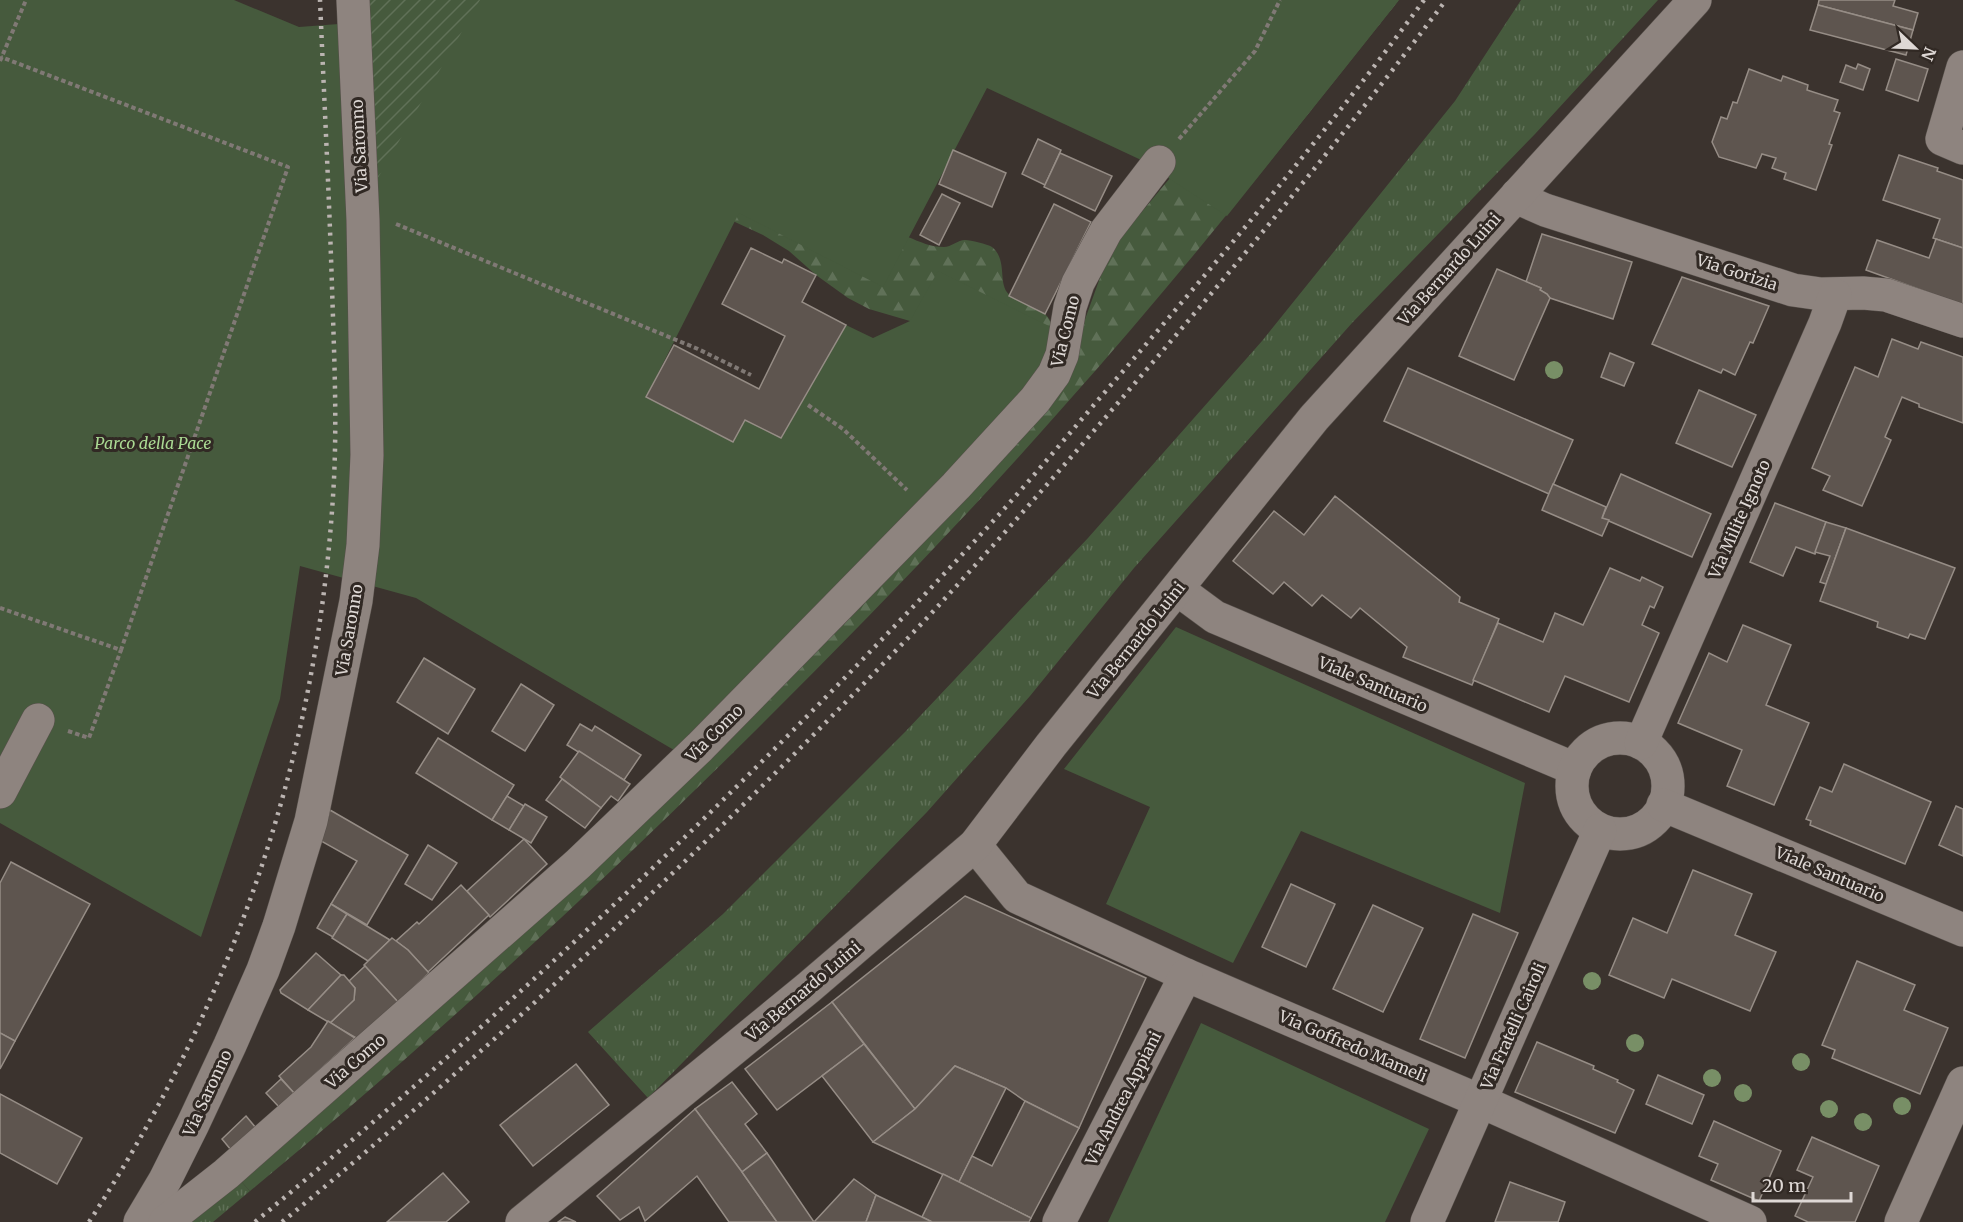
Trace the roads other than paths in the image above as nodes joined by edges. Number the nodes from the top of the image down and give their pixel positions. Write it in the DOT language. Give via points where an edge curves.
graph roads {
  1 [pos="353,0"];
  2 [pos="1695,0"];
  3 [pos="1963,67"];
  4 [pos="1963,148"];
  5 [pos="1159,162"];
  6 [pos="1517,195"];
  7 [pos="1835,295"];
  8 [pos="1963,321"];
  9 [pos="1177,588"];
  10 [pos="39,720"];
  11 [pos="1641,743"];
  12 [pos="1575,769"];
  13 [pos="0,792"];
  14 [pos="1663,805"];
  15 [pos="1600,830"];
  16 [pos="975,845"];
  17 [pos="1963,930"];
  18 [pos="1186,975"];
  19 [pos="1963,1083"];
  20 [pos="1480,1101"];
  21 [pos="140,1222"];
  22 [pos="165,1222"];
  23 [pos="522,1222"];
  24 [pos="1059,1222"];
  25 [pos="1427,1222"];
  26 [pos="1750,1222"];
  27 [pos="1901,1222"];
  1 -- 21 [label="street, Via Saronno" via="363,220 367,455 356,601 321,777 293,883 262,970 193,1124"];
  2 -- 6 [label="street, Via Bernardo Luini"];
  3 -- 4 [label="street" via="1942,139"];
  5 -- 22 [label="street, Via Como" via="1106,231 1082,275 1054,374 933,511 700,747 578,864 226,1174"];
  6 -- 7 [label="street, Via Gorizia" via="1545,210 1777,285"];
  6 -- 9 [label="street, Via Bernardo Luini" via="1327,403"];
  7 -- 8 [label="street, Via Gorizia" via="1863,292 1886,296"];
  7 -- 11 [label="street, Via Milite Ignoto"];
  9 -- 12 [label="street, Viale Santuario" via="1215,617"];
  9 -- 16 [label="street, Via Bernardo Luini"];
  10 -- 13 [label="street"];
  11 -- 12 [label="street" via="1609,739 1589,749"];
  11 -- 14 [label="street" via="1656,755 1666,772"];
  12 -- 15 [label="street" via="1572,786 1576,806 1588,823"];
  14 -- 15 [label="street" via="1654,819 1637,831 1617,834"];
  14 -- 17 [label="street, Viale Santuario"];
  15 -- 20 [label="street, Via Fratelli Cairoli"];
  16 -- 18 [label="street, Via Goffredo Mameli" via="1017,897"];
  16 -- 23 [label="street, Via Bernardo Luini" via="808,988"];
  18 -- 20 [label="street, Via Goffredo Mameli"];
  18 -- 24 [label="street, Via Andrea Appiani"];
  19 -- 27 [label="street"];
  20 -- 25 [label="street, Via Fratelli Cairoli"];
  20 -- 26 [label="street, Via Goffredo Mameli"];
}
